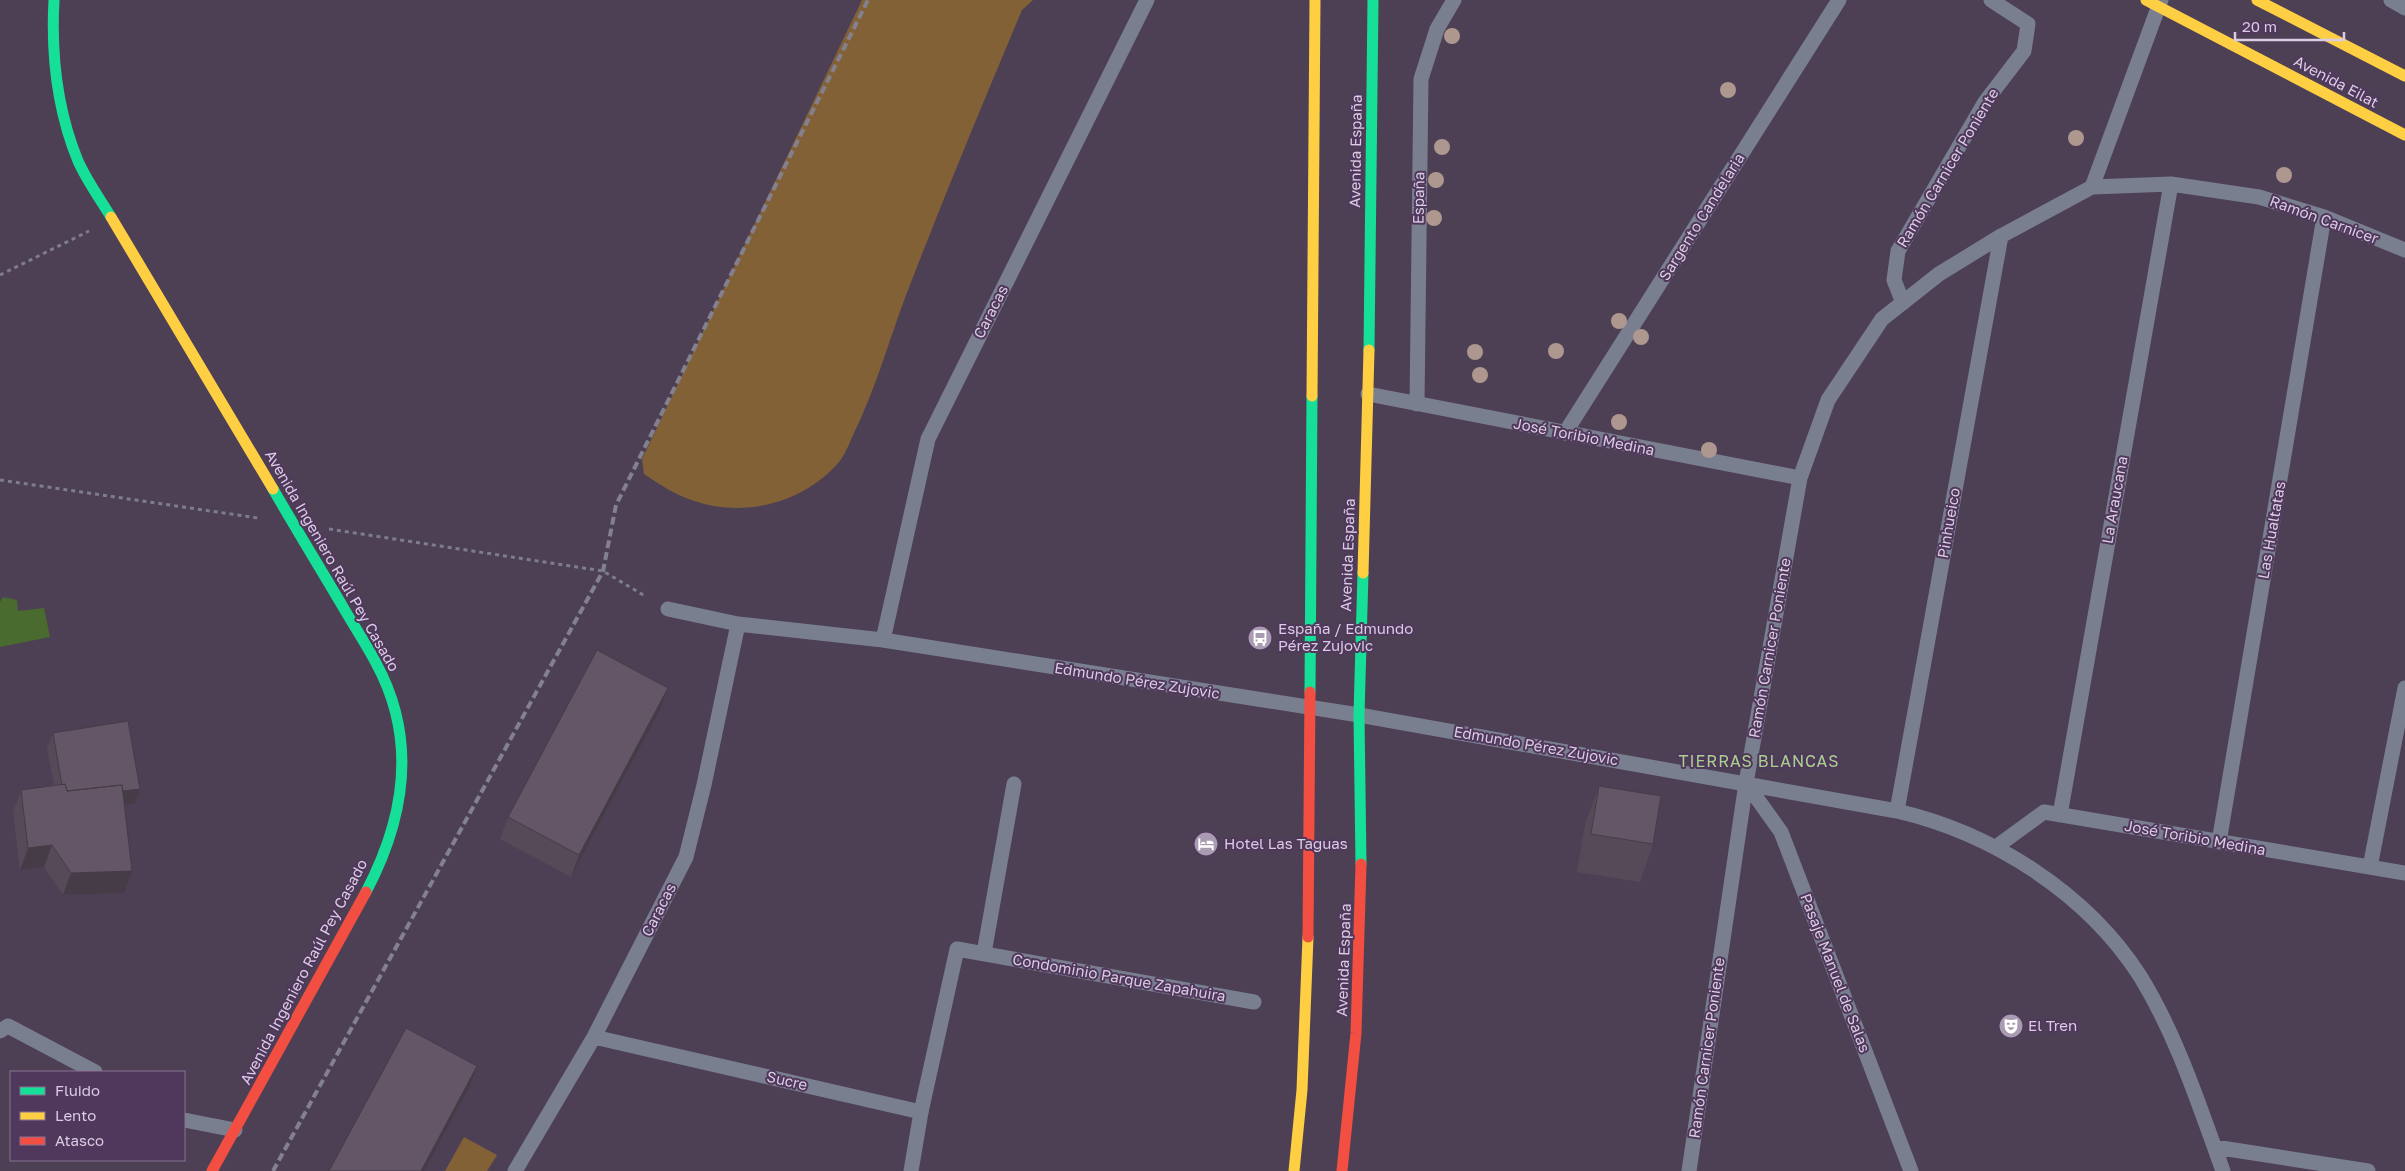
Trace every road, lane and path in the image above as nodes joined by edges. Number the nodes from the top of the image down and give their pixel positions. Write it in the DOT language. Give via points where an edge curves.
graph roads {
  1 [pos="54,0"];
  2 [pos="1147,0"];
  3 [pos="1315,0"];
  4 [pos="1373,0"];
  5 [pos="1454,0"];
  6 [pos="1839,0"];
  7 [pos="1991,0"];
  8 [pos="2258,0"];
  9 [pos="2391,0"];
  10 [pos="2155,2"];
  11 [pos="2405,8"];
  12 [pos="2405,76"];
  13 [pos="2405,135"];
  14 [pos="2171,184"];
  15 [pos="2092,187"];
  16 [pos="2324,217"];
  17 [pos="113,219"];
  18 [pos="2001,236"];
  19 [pos="2405,250"];
  20 [pos="0,275"];
  21 [pos="1903,303"];
  22 [pos="1368,394"];
  23 [pos="1417,404"];
  24 [pos="1565,433"];
  25 [pos="1800,478"];
  26 [pos="0,480"];
  27 [pos="294,524"];
  28 [pos="668,609"];
  29 [pos="738,624"];
  30 [pos="883,640"];
  31 [pos="2405,688"];
  32 [pos="1309,707"];
  33 [pos="1358,715"];
  34 [pos="1746,783"];
  35 [pos="1014,784"];
  36 [pos="1897,811"];
  37 [pos="2060,815"];
  38 [pos="2219,842"];
  39 [pos="1996,847"];
  40 [pos="2370,867"];
  41 [pos="2405,873"];
  42 [pos="984,953"];
  43 [pos="1254,1002"];
  44 [pos="0,1032"];
  45 [pos="594,1037"];
  46 [pos="93,1071"];
  47 [pos="921,1112"];
  48 [pos="185,1120"];
  49 [pos="235,1130"];
  50 [pos="2214,1147"];
  51 [pos="212,1171"];
  52 [pos="515,1171"];
  53 [pos="911,1171"];
  54 [pos="1294,1171"];
  55 [pos="1342,1171"];
  56 [pos="1689,1171"];
  57 [pos="1910,1171"];
  58 [pos="2224,1171"];
  59 [pos="2368,1171"];
  1 -- 17 [label="street, Avenida Ingeniero Raúl Pey Casado" via="53,68 58,100 79,163"];
  2 -- 30 [label="street, Caracas" via="928,439"];
  3 -- 32 [label="street"];
  4 -- 22 [label="street, Avenida España"];
  5 -- 23 [label="street, España" via="1437,29 1421,79"];
  6 -- 24 [label="street, Sargento Candelaria"];
  7 -- 21 [label="street, Ramón Carnicer Poniente" via="2028,24 2024,51 1985,102 1898,251 1894,280"];
  8 -- 12 [label="street"];
  9 -- 11 [label="street"];
  10 -- 13 [label="street, Avenida Eilat"];
  10 -- 15 [label="street"];
  14 -- 15 [label="street, Ramón Carnicer"];
  14 -- 16 [label="street, Ramón Carnicer" via="2259,197"];
  14 -- 37 [label="street, La Araucana"];
  15 -- 18 [label="street, Ramón Carnicer Poniente"];
  16 -- 19 [label="street, Ramón Carnicer"];
  16 -- 38 [label="street, Las Hualtatas"];
  17 -- 20 [label="path"];
  17 -- 27 [label="street, Avenida Ingeniero Raúl Pey Casado"];
  18 -- 21 [label="street, Ramón Carnicer Poniente" via="1939,274"];
  18 -- 36 [label="street, Pinhueico"];
  21 -- 25 [label="street, Ramón Carnicer Poniente" via="1882,319 1828,400"];
  22 -- 23 [label="street, José Toribio Medina"];
  22 -- 33 [label="street, Avenida España"];
  23 -- 24 [label="street, José Toribio Medina"];
  24 -- 25 [label="street, José Toribio Medina"];
  25 -- 34 [label="street, Ramón Carnicer Poniente"];
  26 -- 27 [label="path"];
  27 -- 28 [label="path" via="603,572"];
  27 -- 49 [label="street, Avenida Ingeniero Raúl Pey Casado" via="377,664 391,695 400,729 401,797 393,831 354,915"];
  28 -- 29 [label="street, Edmundo Pérez Zujovic"];
  29 -- 30 [label="street, Edmundo Pérez Zujovic"];
  29 -- 45 [label="street, Caracas" via="686,857"];
  30 -- 32 [label="street, Edmundo Pérez Zujovic"];
  31 -- 40 [label="street"];
  32 -- 33 [label="street, Edmundo Pérez Zujovic"];
  32 -- 54 [label="street" via="1307,960 1302,1090"];
  33 -- 34 [label="street, Edmundo Pérez Zujovic"];
  33 -- 55 [label="street, Avenida España" via="1359,975"];
  34 -- 36 [label="street, Edmundo Pérez Zujovic"];
  34 -- 56 [label="street, Ramón Carnicer Poniente"];
  34 -- 57 [label="street, Pasaje Manuel de Salas" via="1781,832"];
  35 -- 42 [label="street"];
  36 -- 39 [label="street, Edmundo Pérez Zujovic" via="1951,826"];
  37 -- 38 [label="street, José Toribio Medina"];
  37 -- 39 [label="street, José Toribio Medina" via="2044,812"];
  38 -- 40 [label="street, José Toribio Medina"];
  39 -- 50 [label="street, Edmundo Pérez Zujovic" via="2049,881 2102,928 2139,975 2193,1087"];
  40 -- 41 [label="street, José Toribio Medina"];
  42 -- 43 [label="street, Condominio Parque Zapahuira"];
  42 -- 47 [label="street, Condominio Parque Zapahuira" via="957,948"];
  44 -- 46 [label="street" via="8,1026"];
  45 -- 47 [label="street, Sucre"];
  45 -- 52 [label="street, Caracas"];
  47 -- 53 [label="street"];
  48 -- 49 [label="street"];
  49 -- 51 [label="street, Avenida Ingeniero Raúl Pey Casado"];
  50 -- 58 [label="street, Edmundo Pérez Zujovic"];
  50 -- 59 [label="street"];
}
